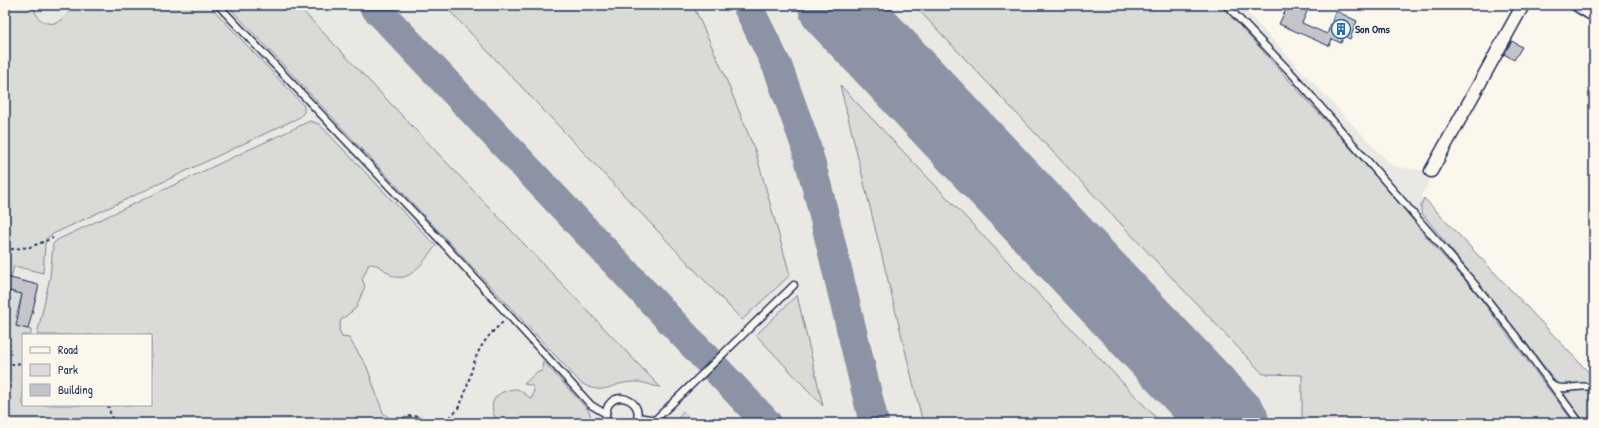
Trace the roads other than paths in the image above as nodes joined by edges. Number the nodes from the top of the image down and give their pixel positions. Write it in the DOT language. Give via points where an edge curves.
graph roads {
  1 [pos="218,5"];
  2 [pos="1226,5"];
  3 [pos="1523,5"];
  4 [pos="1577,5"];
  5 [pos="1594,7"];
  6 [pos="1431,171"];
  7 [pos="794,285"];
  8 [pos="1553,386"];
  9 [pos="1594,388"];
  10 [pos="638,417"];
  11 [pos="607,420"];
  12 [pos="657,421"];
  13 [pos="635,423"];
  14 [pos="1580,423"];
  1 -- 11 [label="lane"];
  2 -- 8 [label="lane" via="1293,75 1477,287"];
  3 -- 6 [label="street"];
  4 -- 5 [label="street" via="1590,13"];
  7 -- 12 [label="lane"];
  8 -- 9 [label="lane" via="1562,389 1582,386"];
  8 -- 14 [label="lane"];
  10 -- 11 [label="lane" via="633,402 623,398 613,400 609,404"];
  10 -- 12 [label="lane"];
  10 -- 13 [label="lane"];
}
